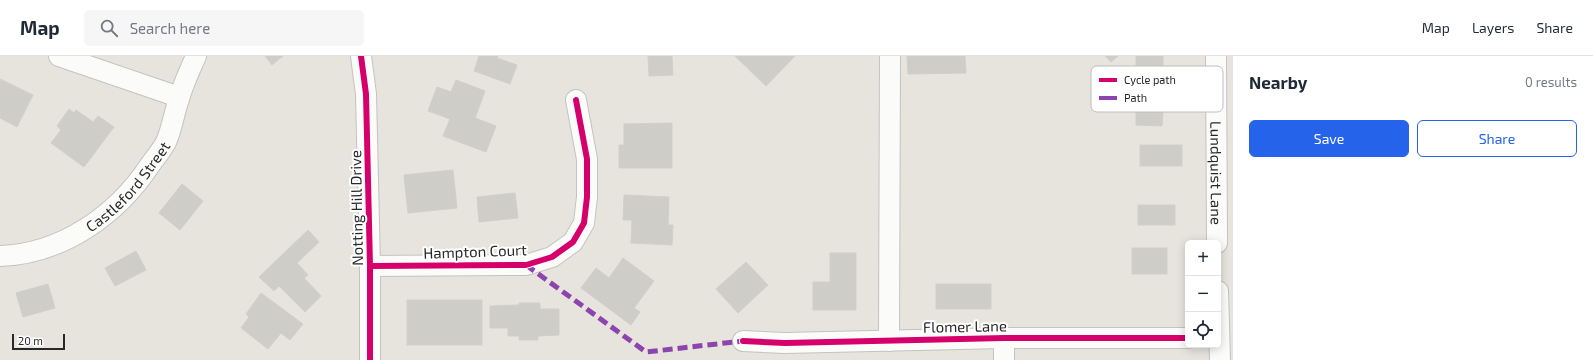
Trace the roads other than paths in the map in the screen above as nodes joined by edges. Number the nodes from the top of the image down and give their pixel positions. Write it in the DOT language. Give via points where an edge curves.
graph roads {
  1 [pos="59,56"];
  2 [pos="196,56"];
  3 [pos="361,56"];
  4 [pos="890,56"];
  5 [pos="1216,56"];
  6 [pos="1216,66"];
  7 [pos="179,97"];
  8 [pos="576,100"];
  9 [pos="1216,112"];
  10 [pos="1217,240"];
  11 [pos="0,256"];
  12 [pos="370,266"];
  13 [pos="1004,338"];
  14 [pos="1185,338"];
  15 [pos="743,341"];
  16 [pos="889,341"];
  17 [pos="1219,348"];
  18 [pos="370,360"];
  19 [pos="1004,360"];
  20 [pos="1220,360"];
  1 -- 7 [label="street"];
  2 -- 7 [label="street, Castleford Street"];
  3 -- 12 [label="street, Notting Hill Drive" via="366,94"];
  4 -- 16 [label="street"];
  5 -- 6 [label="street, Lundquist Lane"];
  7 -- 11 [label="street, Castleford Street" via="166,143 137,185 115,207 88,228 55,244 28,253"];
  8 -- 12 [label="street, Hampton Court" via="587,159 587,197 584,222 574,242 552,257 526,265"];
  9 -- 10 [label="street, Lundquist Lane"];
  12 -- 18 [label="street, Notting Hill Drive"];
  13 -- 14 [label="street, Flomer Lane"];
  13 -- 16 [label="street, Flomer Lane"];
  13 -- 19 [label="street"];
  15 -- 16 [label="street, Flomer Lane"];
  17 -- 20 [label="street"];
}
